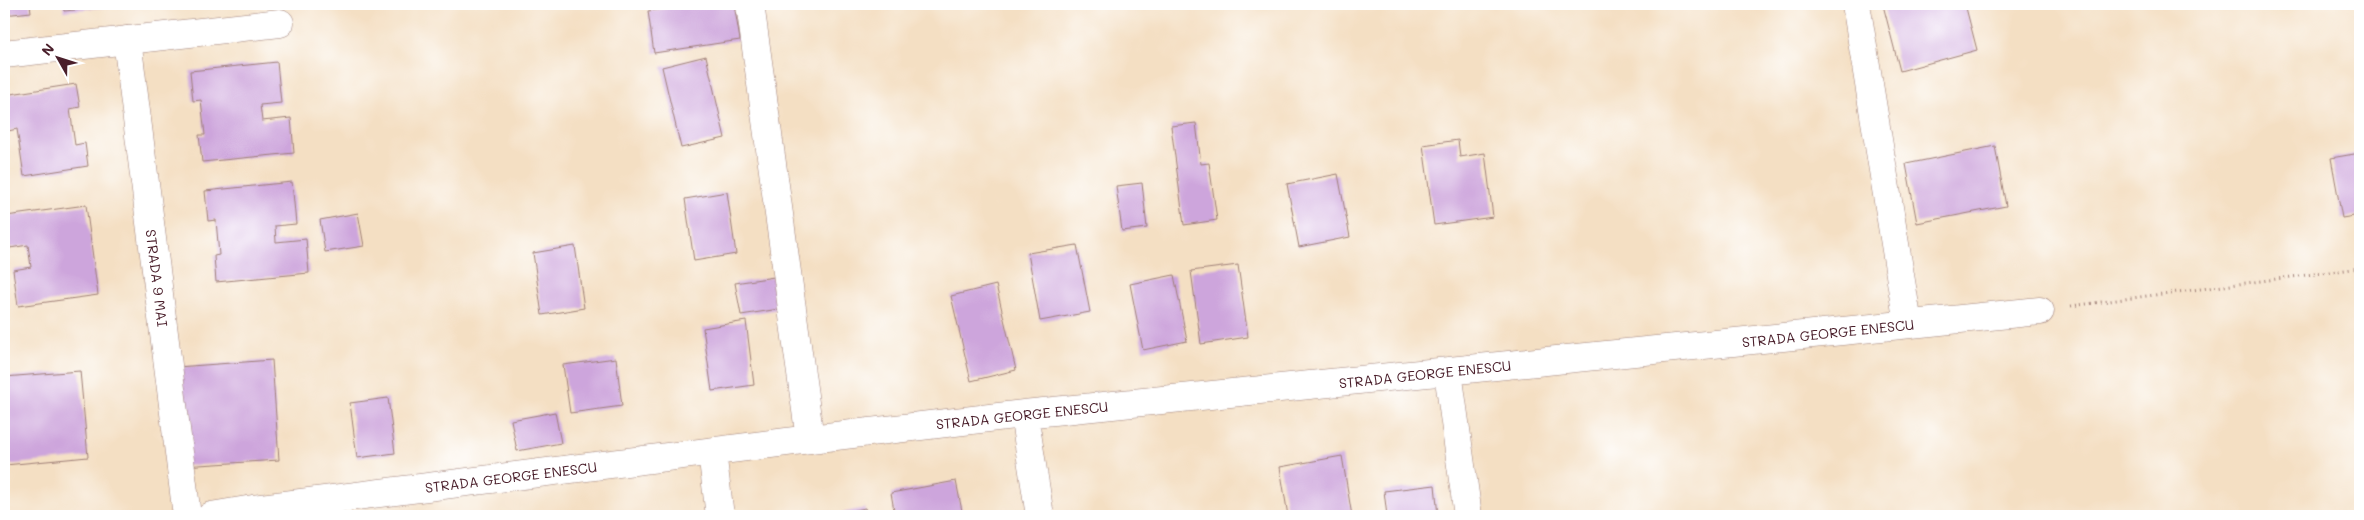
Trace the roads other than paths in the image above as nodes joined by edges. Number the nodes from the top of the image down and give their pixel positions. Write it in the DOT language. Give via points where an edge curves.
graph roads {
  1 [pos="750,4"];
  2 [pos="1856,4"];
  3 [pos="280,23"];
  4 [pos="127,40"];
  5 [pos="4,54"];
  6 [pos="2040,311"];
  7 [pos="1908,324"];
  8 [pos="1448,372"];
  9 [pos="1024,414"];
  10 [pos="810,439"];
  11 [pos="712,452"];
  12 [pos="253,513"];
  13 [pos="188,516"];
  14 [pos="211,516"];
  15 [pos="720,516"];
  16 [pos="1040,516"];
  17 [pos="1468,516"];
  1 -- 10 [label="street"];
  2 -- 7 [label="street"];
  3 -- 4 [label="street"];
  4 -- 5 [label="street"];
  4 -- 13 [label="street, STRADA 9 MAI"];
  6 -- 7 [label="street, STRADA GEORGE ENESCU"];
  7 -- 8 [label="street, STRADA GEORGE ENESCU"];
  8 -- 9 [label="street, STRADA GEORGE ENESCU"];
  8 -- 17 [label="street"];
  9 -- 10 [label="street, STRADA GEORGE ENESCU"];
  9 -- 16 [label="street"];
  10 -- 11 [label="street, STRADA GEORGE ENESCU"];
  11 -- 12 [label="street, STRADA GEORGE ENESCU"];
  11 -- 15 [label="street"];
  12 -- 14 [label="street, STRADA GEORGE ENESCU"];
}
